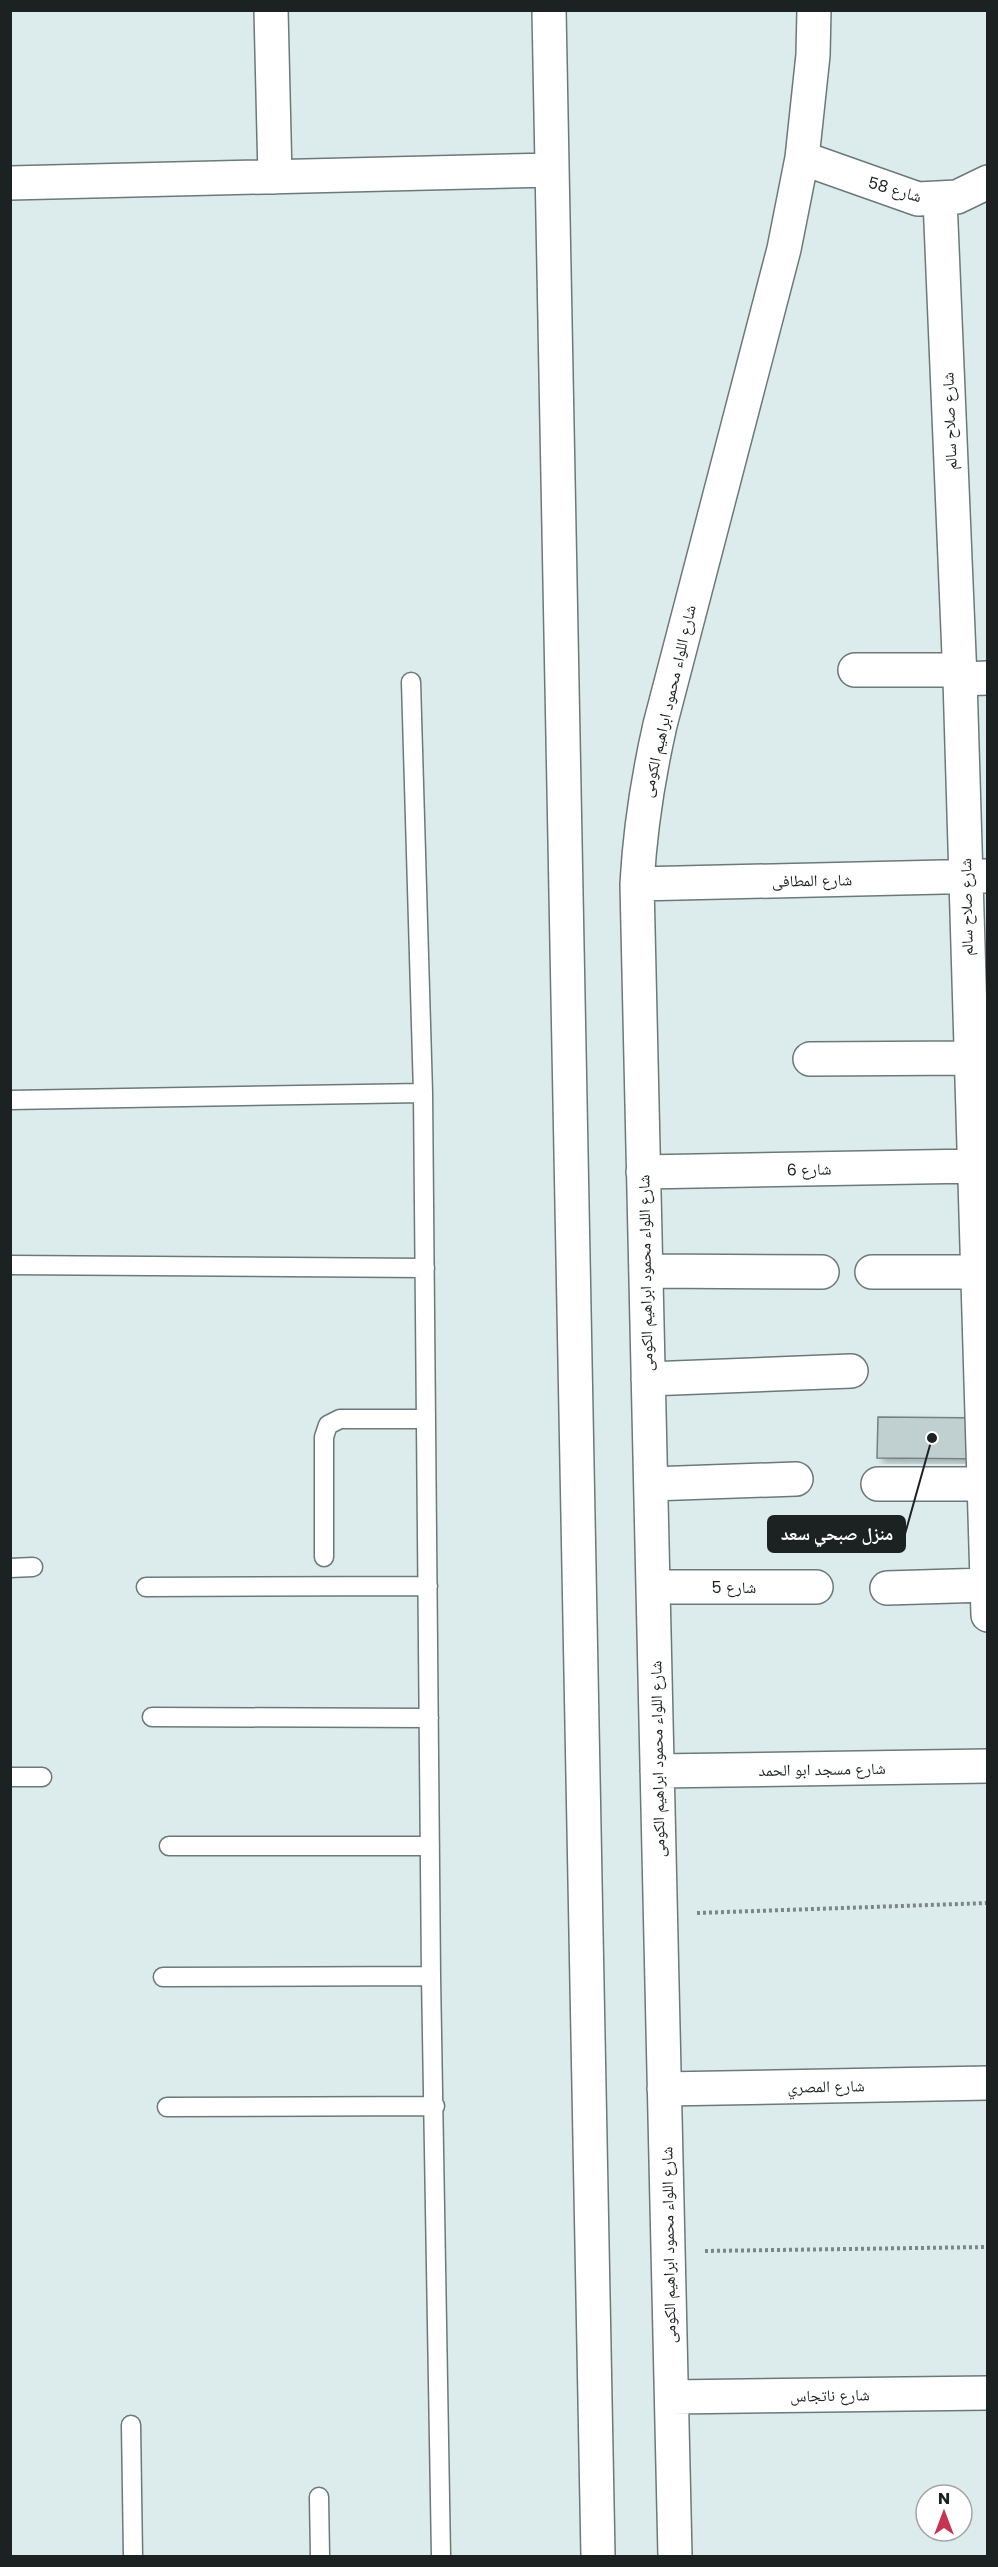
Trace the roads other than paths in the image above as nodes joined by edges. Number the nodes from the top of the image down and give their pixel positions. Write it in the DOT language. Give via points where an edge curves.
graph roads {
  1 [pos="271,10"];
  2 [pos="549,10"];
  3 [pos="814,10"];
  4 [pos="802,158"];
  5 [pos="552,171"];
  6 [pos="275,177"];
  7 [pos="987,182"];
  8 [pos="10,183"];
  9 [pos="940,199"];
  10 [pos="855,670"];
  11 [pos="969,676"];
  12 [pos="411,682"];
  13 [pos="977,876"];
  14 [pos="637,884"];
  15 [pos="970,1058"];
  16 [pos="810,1059"];
  17 [pos="423,1093"];
  18 [pos="10,1100"];
  19 [pos="975,1166"];
  20 [pos="643,1172"];
  21 [pos="10,1265"];
  22 [pos="425,1268"];
  23 [pos="646,1271"];
  24 [pos="822,1272"];
  25 [pos="872,1272"];
  26 [pos="976,1272"];
  27 [pos="851,1371"];
  28 [pos="648,1379"];
  29 [pos="426,1419"];
  30 [pos="796,1479"];
  31 [pos="651,1484"];
  32 [pos="878,1484"];
  33 [pos="984,1484"];
  34 [pos="986,1547"];
  35 [pos="324,1557"];
  36 [pos="33,1567"];
  37 [pos="10,1568"];
  38 [pos="428,1586"];
  39 [pos="146,1587"];
  40 [pos="653,1587"];
  41 [pos="816,1587"];
  42 [pos="887,1588"];
  43 [pos="987,1600"];
  44 [pos="152,1717"];
  45 [pos="429,1718"];
  46 [pos="987,1766"];
  47 [pos="657,1771"];
  48 [pos="10,1777"];
  49 [pos="42,1777"];
  50 [pos="169,1846"];
  51 [pos="430,1846"];
  52 [pos="431,1976"];
  53 [pos="163,1977"];
  54 [pos="987,2084"];
  55 [pos="664,2089"];
  56 [pos="435,2106"];
  57 [pos="167,2107"];
  58 [pos="987,2393"];
  59 [pos="672,2397"];
  60 [pos="131,2425"];
  61 [pos="319,2497"];
  62 [pos="133,2556"];
  63 [pos="320,2556"];
  64 [pos="441,2556"];
  65 [pos="598,2556"];
  66 [pos="675,2556"];
  1 -- 6 [label="street"];
  2 -- 5 [label="street"];
  3 -- 4 [label="street, شارع اللواء محمود ابراهيم الكومى"];
  4 -- 9 [label="street, شارع 58" via="918,199"];
  4 -- 14 [label="street, شارع اللواء محمود ابراهيم الكومى" via="784,249 660,724 640,830"];
  5 -- 6 [label="street"];
  5 -- 65 [label="street"];
  6 -- 8 [label="street"];
  7 -- 9 [label="street, شارع 58" via="973,191"];
  9 -- 11 [label="street, شارع صلاح سالم"];
  10 -- 11 [label="street"];
  11 -- 13 [label="street, شارع صلاح سالم"];
  12 -- 17 [label="lane"];
  13 -- 14 [label="street, شارع المطافى"];
  13 -- 15 [label="street, شارع صلاح سالم"];
  14 -- 20 [label="street, شارع اللواء محمود ابراهيم الكومى"];
  15 -- 16 [label="street"];
  15 -- 19 [label="street, شارع صلاح سالم"];
  17 -- 18 [label="lane"];
  17 -- 22 [label="lane"];
  19 -- 20 [label="street, شارع 6"];
  19 -- 26 [label="street, شارع صلاح سالم"];
  20 -- 23 [label="street, شارع اللواء محمود ابراهيم الكومى"];
  21 -- 22 [label="lane"];
  22 -- 29 [label="lane"];
  23 -- 24 [label="street"];
  23 -- 28 [label="street, شارع اللواء محمود ابراهيم الكومى"];
  25 -- 26 [label="street"];
  26 -- 33 [label="street, شارع صلاح سالم"];
  27 -- 28 [label="street"];
  28 -- 31 [label="street, شارع اللواء محمود ابراهيم الكومى"];
  29 -- 35 [label="lane" via="340,1419 328,1425 324,1437"];
  29 -- 38 [label="lane"];
  30 -- 31 [label="street"];
  31 -- 40 [label="street, شارع اللواء محمود ابراهيم الكومى"];
  32 -- 33 [label="street"];
  33 -- 34 [label="street, شارع صلاح سالم"];
  34 -- 43 [label="street, شارع صلاح سالم"];
  36 -- 37 [label="lane"];
  38 -- 39 [label="lane"];
  38 -- 45 [label="lane"];
  40 -- 41 [label="street, شارع 5"];
  40 -- 47 [label="street, شارع اللواء محمود ابراهيم الكومى"];
  42 -- 43 [label="street"];
  44 -- 45 [label="lane"];
  45 -- 51 [label="lane"];
  46 -- 47 [label="street, شارع مسجد ابو الحمد"];
  47 -- 55 [label="street, شارع اللواء محمود ابراهيم الكومى"];
  48 -- 49 [label="lane"];
  50 -- 51 [label="lane"];
  51 -- 52 [label="lane"];
  52 -- 53 [label="lane"];
  52 -- 56 [label="lane"];
  54 -- 55 [label="street, شارع المصري"];
  55 -- 59 [label="street, شارع اللواء محمود ابراهيم الكومى"];
  56 -- 57 [label="lane"];
  56 -- 64 [label="lane"];
  58 -- 59 [label="street, شارع ناتجاس"];
  59 -- 66 [label="street, شارع اللواء محمود ابراهيم الكومى"];
  60 -- 62 [label="lane"];
  61 -- 63 [label="lane"];
}
